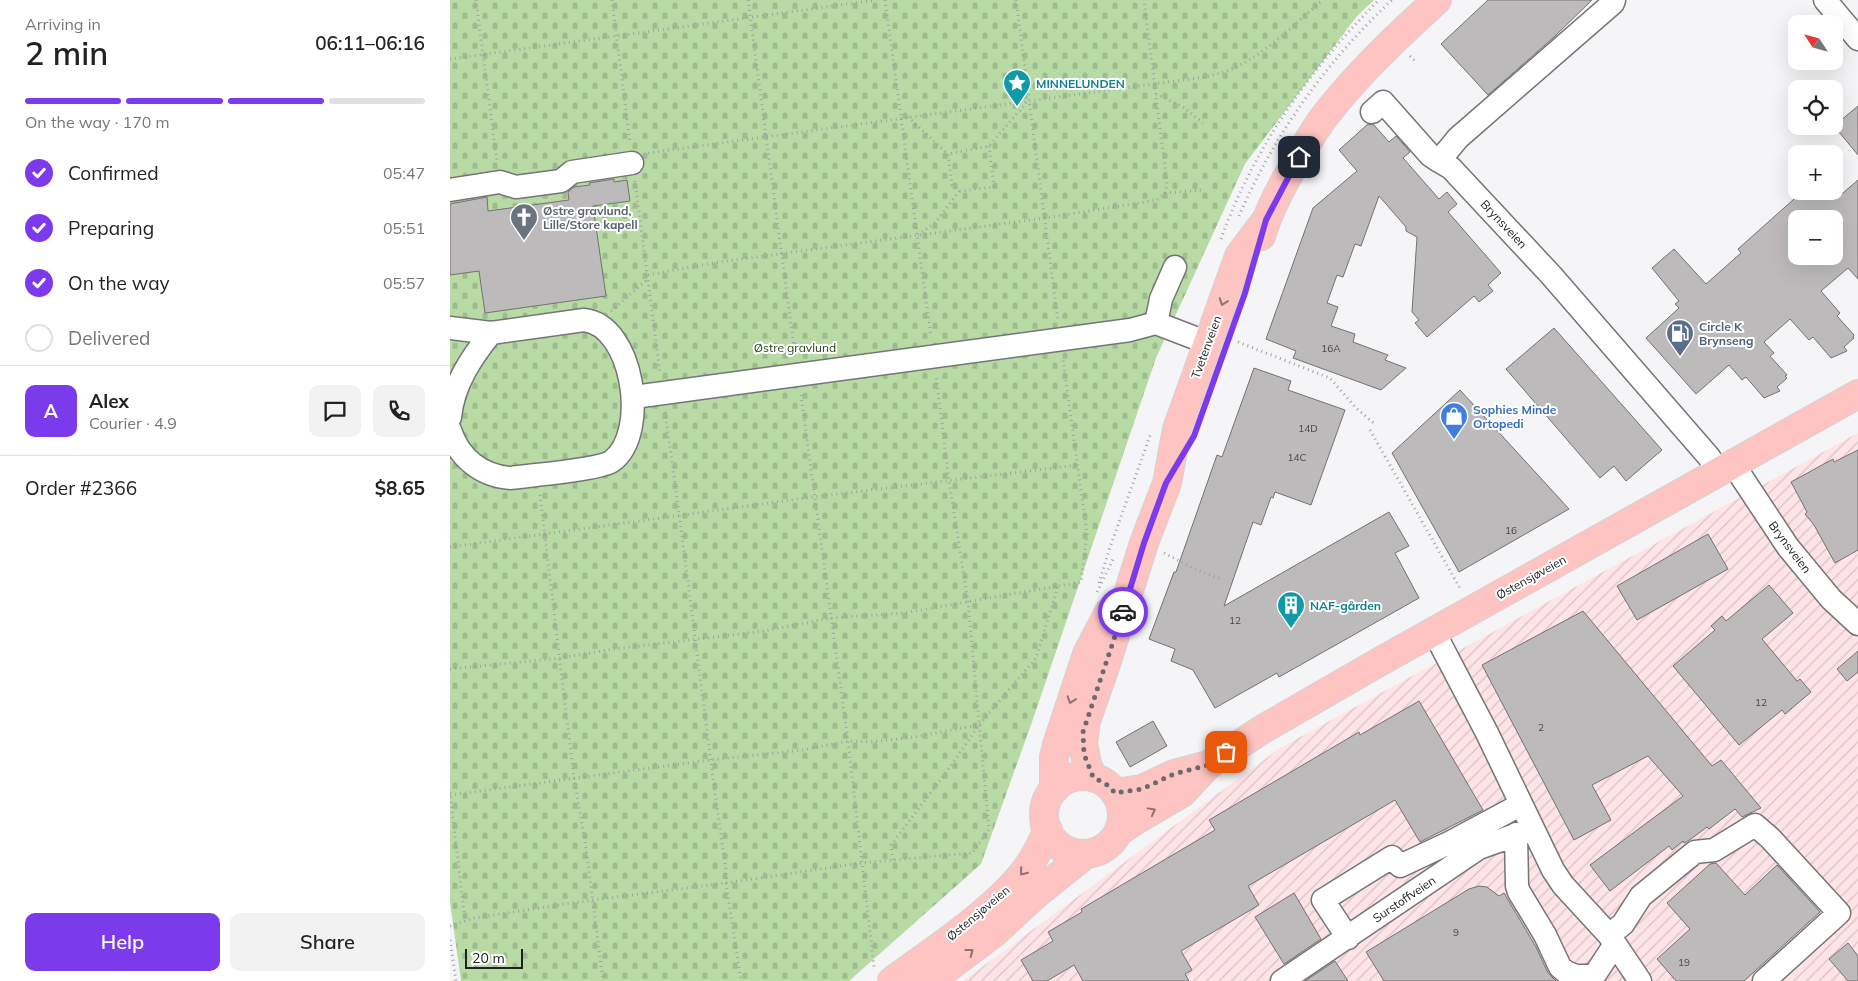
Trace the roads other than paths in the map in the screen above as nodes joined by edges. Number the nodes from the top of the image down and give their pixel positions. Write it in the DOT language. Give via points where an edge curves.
graph roads {
  1 [pos="1437,0"];
  2 [pos="1614,0"];
  3 [pos="1825,0"];
  4 [pos="1858,39"];
  5 [pos="1372,112"];
  6 [pos="632,159"];
  7 [pos="1439,160"];
  8 [pos="450,190"];
  9 [pos="1266,220"];
  10 [pos="1175,267"];
  11 [pos="1156,323"];
  12 [pos="450,328"];
  13 [pos="491,333"];
  14 [pos="1208,343"];
  15 [pos="1858,394"];
  16 [pos="634,397"];
  17 [pos="450,417"];
  18 [pos="450,430"];
  19 [pos="1726,468"];
  20 [pos="1166,483"];
  21 [pos="1153,547"];
  22 [pos="1857,622"];
  23 [pos="1434,632"];
  24 [pos="1208,765"];
  25 [pos="1093,777"];
  26 [pos="1054,790"];
  27 [pos="1115,793"];
  28 [pos="1520,805"];
  29 [pos="1048,830"];
  30 [pos="1524,831"];
  31 [pos="1118,832"];
  32 [pos="1086,854"];
  33 [pos="1348,938"];
  34 [pos="1612,940"];
  35 [pos="883,977"];
  36 [pos="930,981"];
  37 [pos="1282,981"];
  38 [pos="1640,981"];
  39 [pos="1764,981"];
  1 -- 9 [label="main road, Tvetenveien" via="1370,65 1327,113 1308,140"];
  2 -- 7 [label="street" via="1458,138"];
  3 -- 4 [label="street"];
  5 -- 7 [label="street, Brynsveien" via="1383,102 1430,155"];
  6 -- 8 [label="street" via="572,172 561,181 516,187 500,182"];
  7 -- 19 [label="street, Brynsveien" via="1478,182 1573,300 1709,457"];
  9 -- 14 [label="main road, Tvetenveien, one-way" via="1239,256"];
  9 -- 20 [label="main road, Tvetenveien" via="1245,293 1194,436"];
  10 -- 11 [label="street" via="1161,299"];
  11 -- 14 [label="street"];
  11 -- 16 [label="street" via="1130,330"];
  12 -- 13 [label="street"];
  13 -- 16 [label="street" via="584,320 598,324 618,346 630,375"];
  13 -- 17 [label="street" via="464,373"];
  14 -- 20 [label="main road, Tvetenveien" via="1177,429"];
  15 -- 19 [label="main road, Østensjøveien"];
  16 -- 18 [label="street" via="630,431 619,454 612,462 594,467 499,477 482,471 460,452"];
  19 -- 22 [label="street, Brynsveien" via="1831,599"];
  19 -- 23 [label="main road, Østensjøveien"];
  20 -- 21 [label="main road, Tvetenveien"];
  21 -- 25 [label="main road, Tvetenveien" via="1083,732 1084,754"];
  21 -- 26 [label="main road, Tvetenveien, one-way" via="1088,654 1056,745"];
  23 -- 24 [label="main road, Østensjøveien" via="1263,729"];
  23 -- 28 [label="street" via="1487,733"];
  24 -- 27 [label="main road, Østensjøveien" via="1174,774 1142,789"];
  31 -- 24 [label="main road, Østensjøveien, one-way" via="1182,793"];
  25 -- 26 [label="main road" via="1072,778"];
  25 -- 27 [label="main road"];
  26 -- 29 [label="main road" via="1045,810"];
  27 -- 31 [label="main road" via="1121,804"];
  28 -- 30 [label="street"];
  28 -- 33 [label="street" via="1400,866 1392,857 1323,900"];
  29 -- 32 [label="main road" via="1053,839 1068,850"];
  29 -- 35 [label="main road, Østensjøveien, one-way" via="1029,865 998,899 970,923"];
  30 -- 33 [label="street, Surstoffveien" via="1480,848"];
  30 -- 34 [label="street" via="1563,885"];
  30 -- 34 [label="street" via="1517,886 1560,967 1576,976 1596,973"];
  31 -- 32 [label="main road, Østensjøveien" via="1100,850"];
  36 -- 32 [label="main road, Østensjøveien, one-way" via="994,933"];
  33 -- 37 [label="street, Surstoffveien"];
  34 -- 38 [label="street"];
  34 -- 39 [label="street" via="1641,896 1687,858 1695,852 1714,850 1755,825 1839,913"];
}
